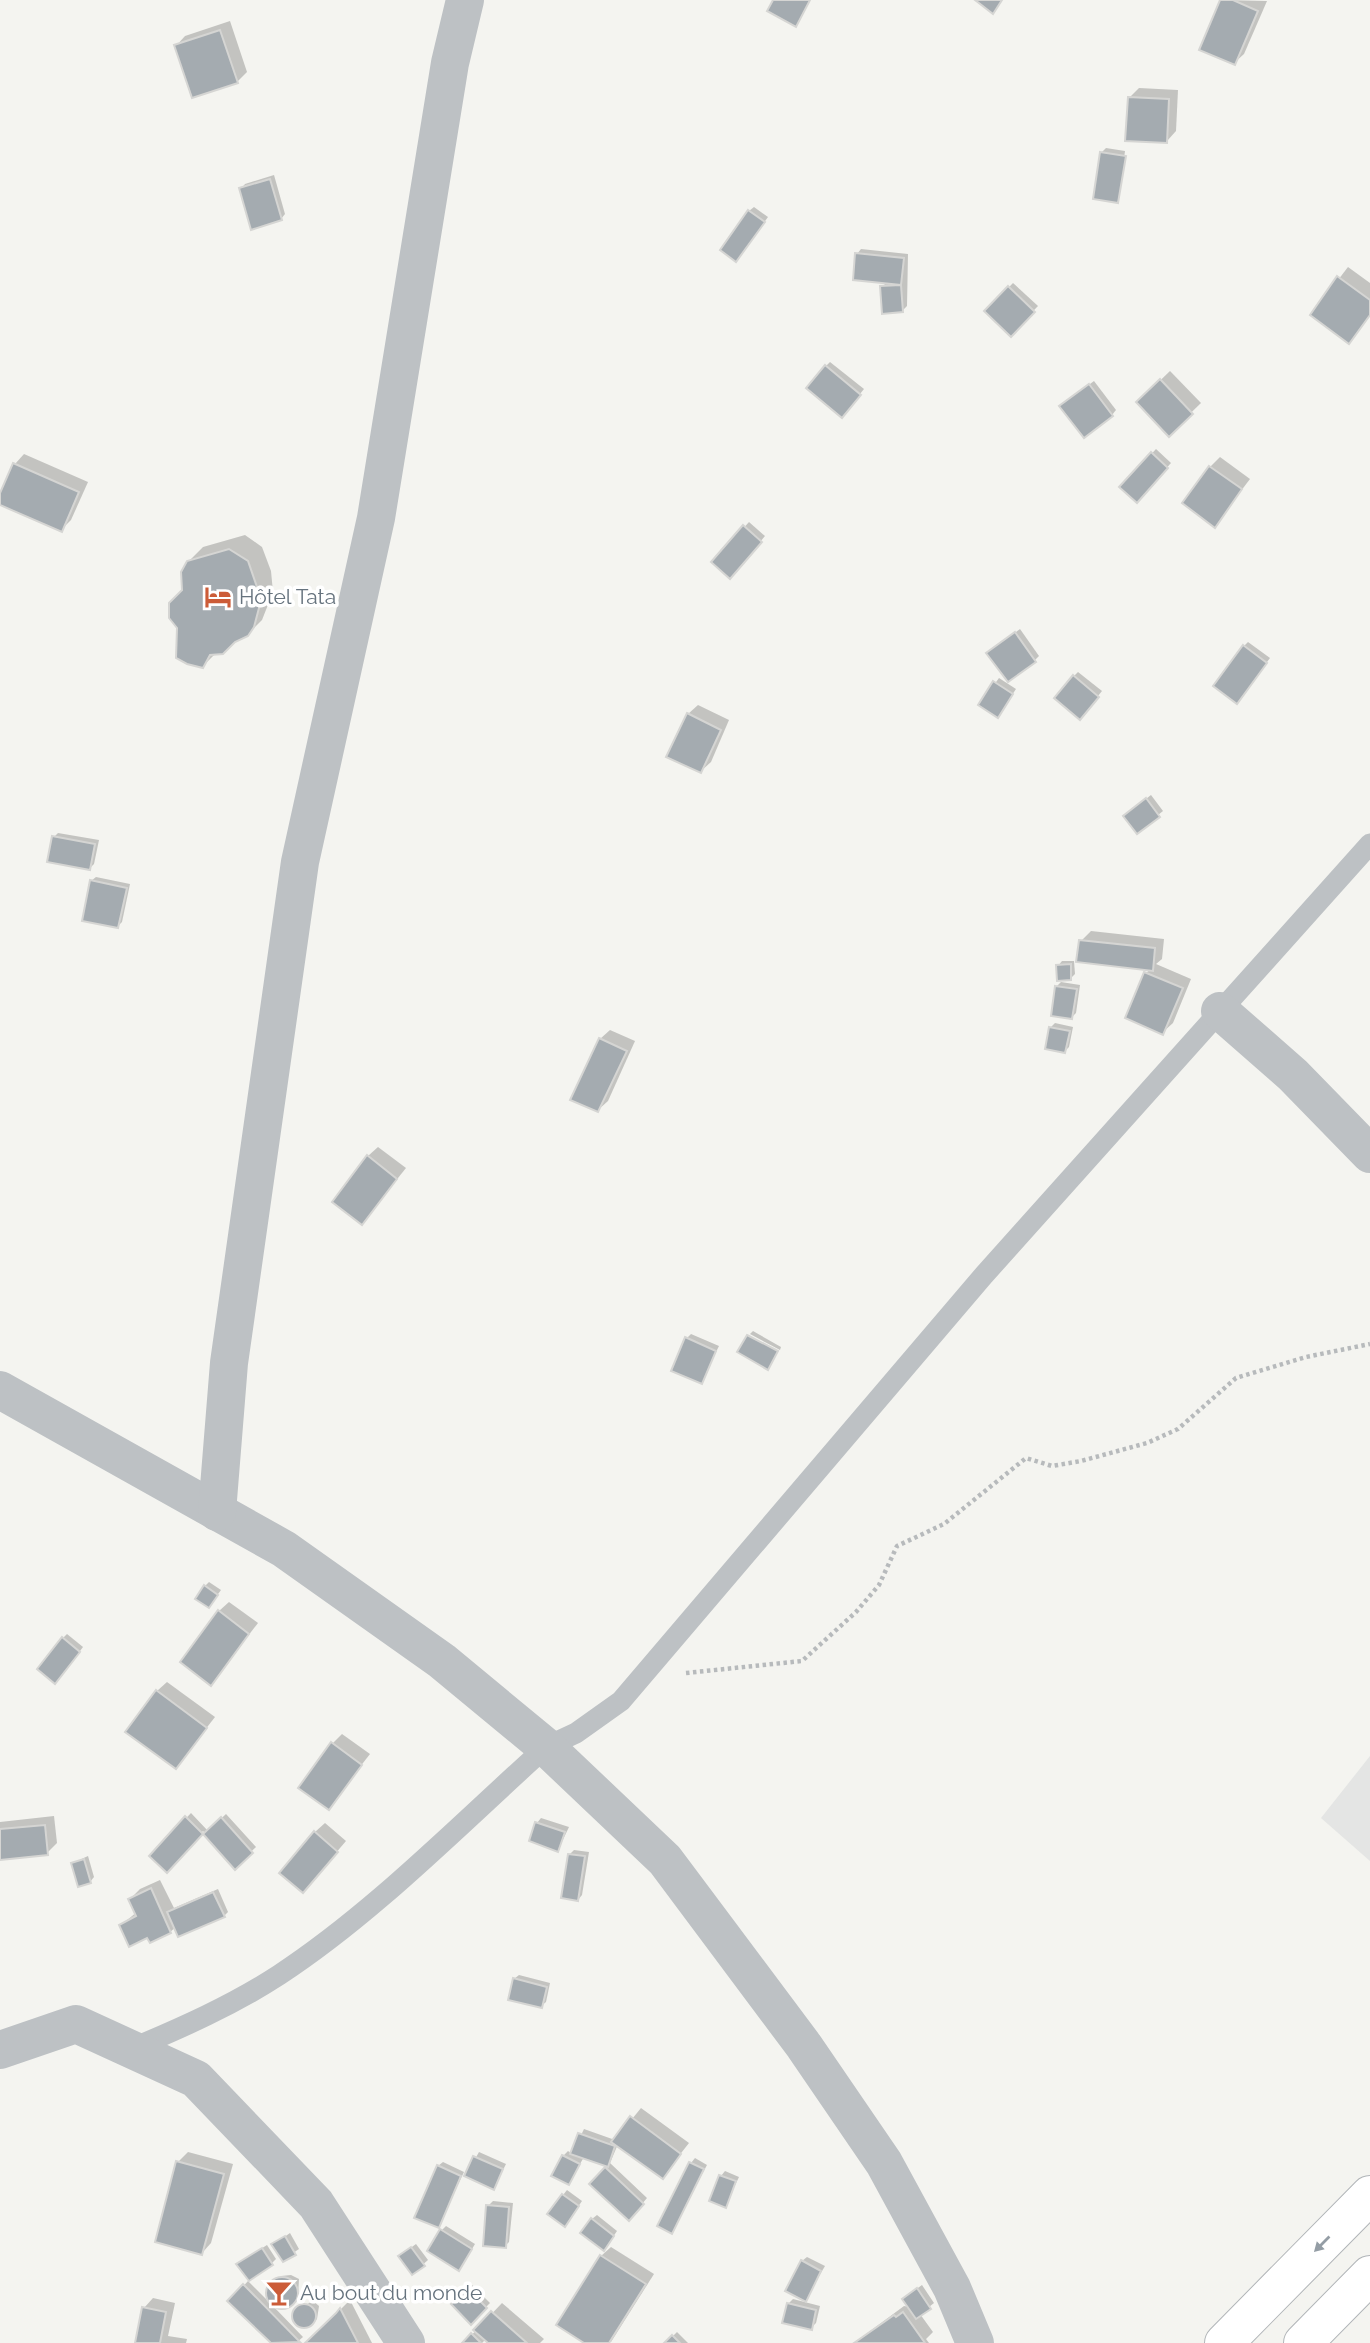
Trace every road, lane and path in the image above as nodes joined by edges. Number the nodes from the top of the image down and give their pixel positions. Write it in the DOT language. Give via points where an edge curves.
graph roads {
  1 [pos="465,0"];
  2 [pos="1370,844"];
  3 [pos="1220,1011"];
  4 [pos="1370,1154"];
  5 [pos="1370,1344"];
  6 [pos="0,1390"];
  7 [pos="217,1512"];
  8 [pos="641,1676"];
  9 [pos="546,1747"];
  10 [pos="131,2049"];
  11 [pos="0,2050"];
  12 [pos="1370,2195"];
  13 [pos="1370,2275"];
  14 [pos="405,2343"];
  15 [pos="975,2343"];
  16 [pos="1224,2343"];
  17 [pos="1303,2343"];
  1 -- 7 [label="street" via="450,63 376,518 300,862 229,1363"];
  2 -- 3 [label="lane"];
  3 -- 4 [label="street" via="1293,1075"];
  3 -- 8 [label="lane" via="984,1275"];
  5 -- 8 [label="path" via="1236,1378 1178,1429 1147,1443 1052,1466 1026,1458 944,1524 897,1546 879,1585 802,1661"];
  6 -- 7 [label="street"];
  7 -- 9 [label="street" via="284,1549 442,1661"];
  8 -- 9 [label="lane" via="621,1701 576,1733"];
  9 -- 10 [label="lane" via="338,1932 277,1976"];
  9 -- 15 [label="street" via="665,1860 804,2046 884,2162 952,2288"];
  10 -- 11 [label="street" via="76,2024"];
  10 -- 14 [label="street" via="196,2078 316,2204"];
  12 -- 16 [label="main road, one-way"];
  13 -- 17 [label="main road"];
}
